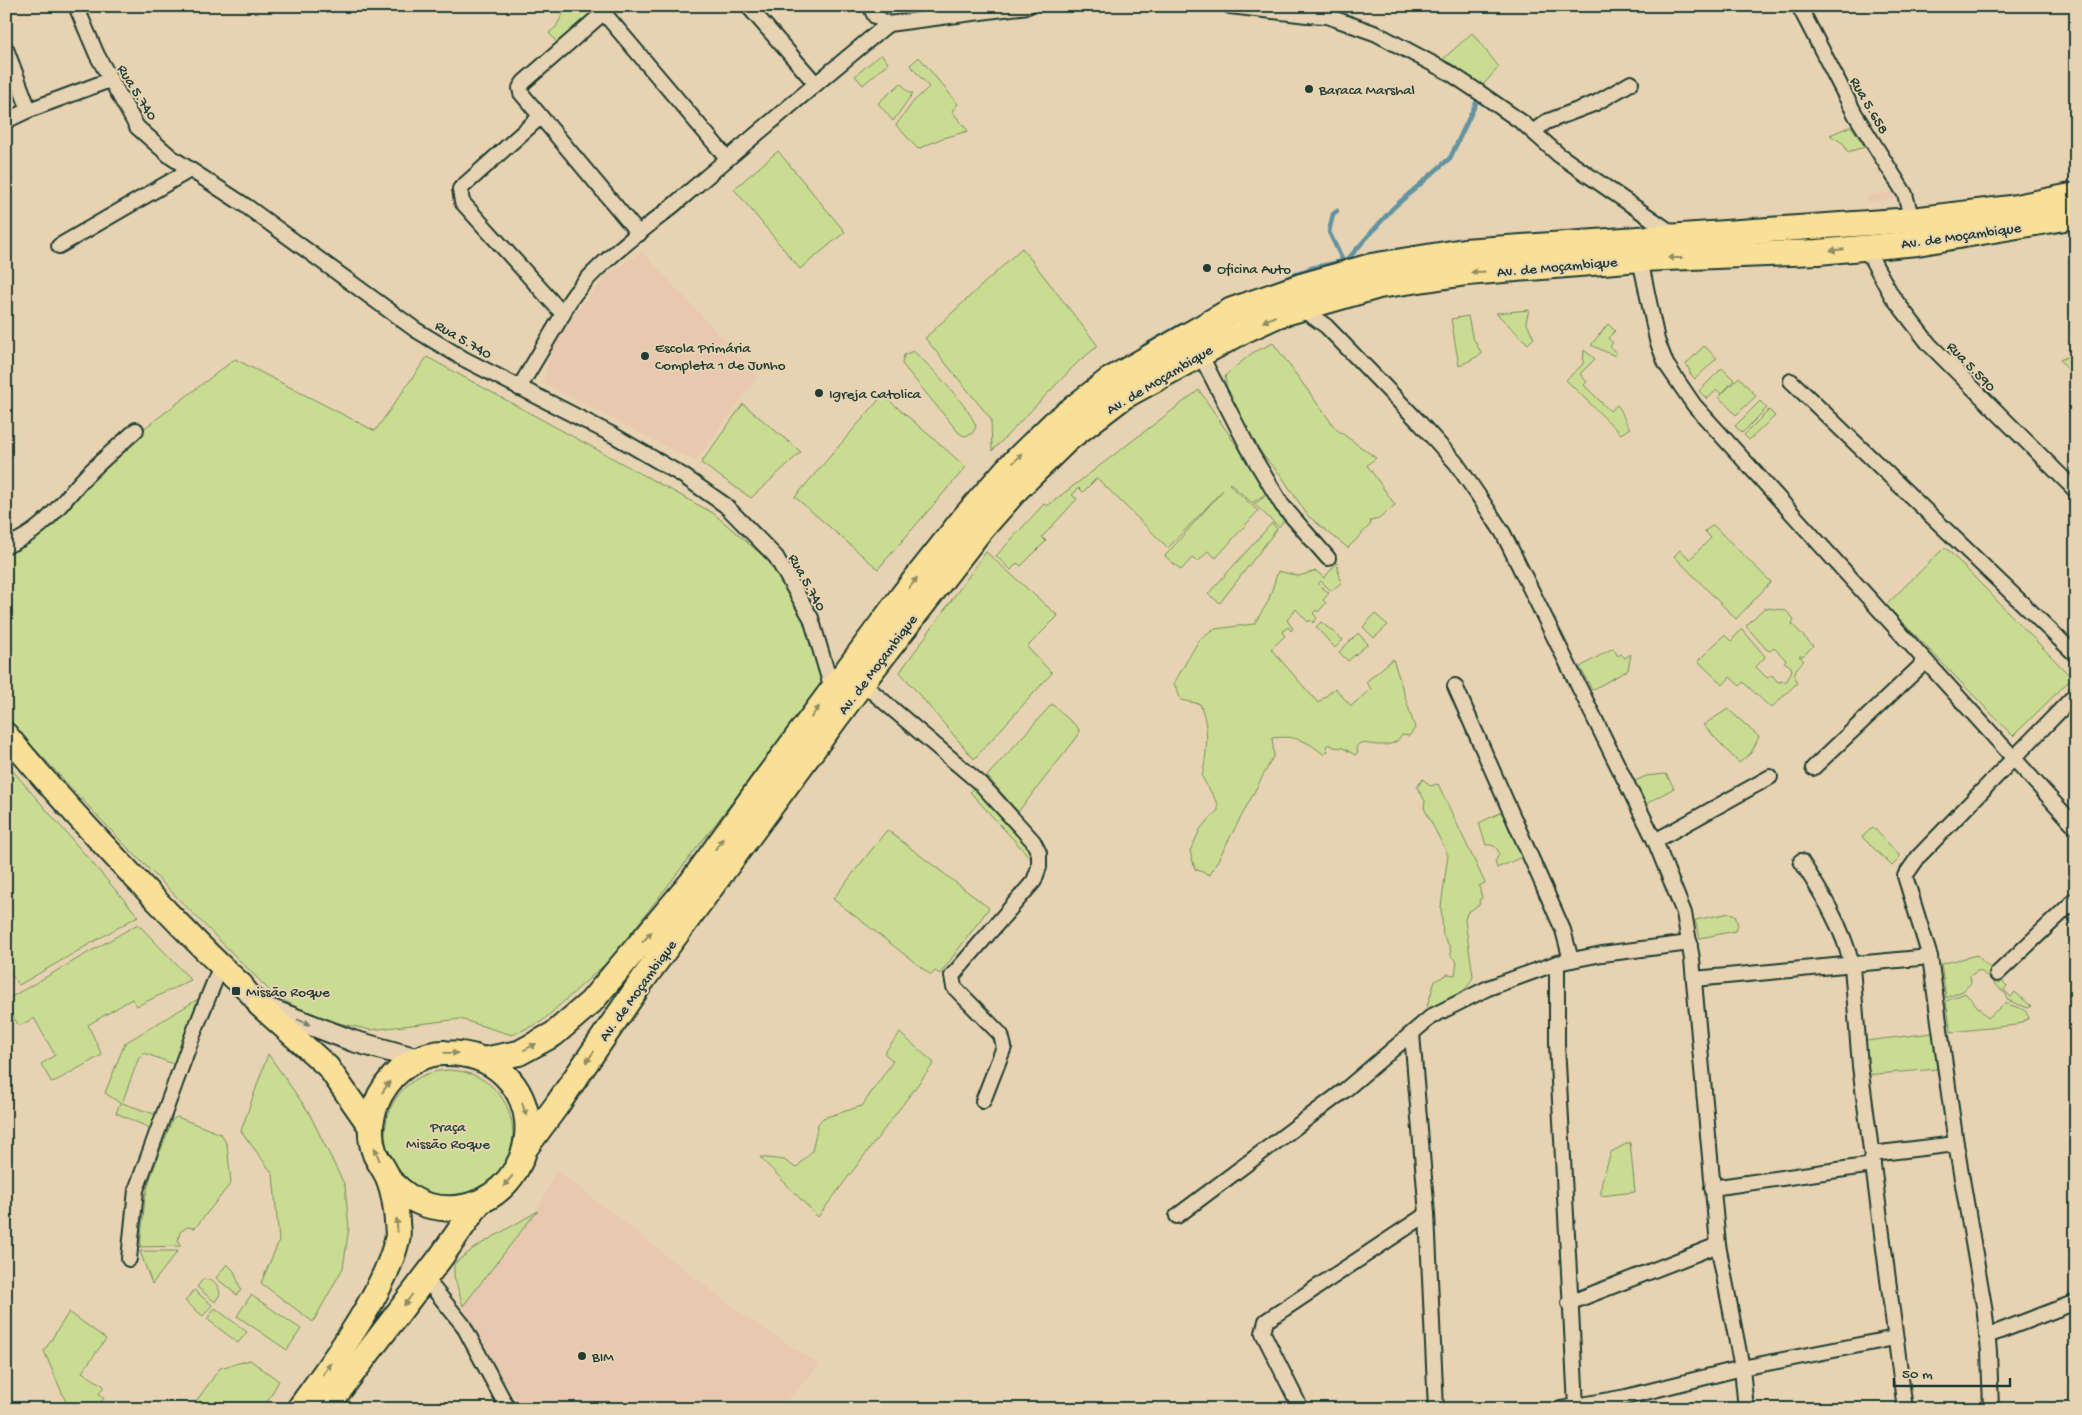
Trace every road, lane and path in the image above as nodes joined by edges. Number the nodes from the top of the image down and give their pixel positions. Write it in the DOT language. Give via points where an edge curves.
graph roads {
  1 [pos="76,6"];
  2 [pos="748,6"];
  3 [pos="870,6"];
  4 [pos="1028,6"];
  5 [pos="1230,6"];
  6 [pos="1799,6"];
  7 [pos="993,8"];
  8 [pos="601,9"];
  9 [pos="888,24"];
  10 [pos="6,49"];
  11 [pos="110,80"];
  12 [pos="1631,83"];
  13 [pos="816,84"];
  14 [pos="29,110"];
  15 [pos="540,117"];
  16 [pos="6,121"];
  17 [pos="1533,132"];
  18 [pos="728,158"];
  19 [pos="190,170"];
  20 [pos="2076,195"];
  21 [pos="2076,216"];
  22 [pos="1912,220"];
  23 [pos="639,234"];
  24 [pos="1676,236"];
  25 [pos="59,246"];
  26 [pos="1866,247"];
  27 [pos="1640,259"];
  28 [pos="1299,308"];
  29 [pos="563,314"];
  30 [pos="1200,354"];
  31 [pos="1791,381"];
  32 [pos="519,388"];
  33 [pos="136,430"];
  34 [pos="2076,491"];
  35 [pos="6,546"];
  36 [pos="1328,558"];
  37 [pos="2076,655"];
  38 [pos="1925,662"];
  39 [pos="862,683"];
  40 [pos="1455,686"];
  41 [pos="832,689"];
  42 [pos="2076,694"];
  43 [pos="6,734"];
  44 [pos="2014,756"];
  45 [pos="1813,768"];
  46 [pos="1770,777"];
  47 [pos="2076,826"];
  48 [pos="1654,841"];
  49 [pos="1801,860"];
  50 [pos="2076,900"];
  51 [pos="1690,944"];
  52 [pos="1930,957"];
  53 [pos="1571,960"];
  54 [pos="1557,963"];
  55 [pos="1852,966"];
  56 [pos="220,968"];
  57 [pos="1997,974"];
  58 [pos="1694,979"];
  59 [pos="242,986"];
  60 [pos="259,1004"];
  61 [pos="1412,1034"];
  62 [pos="418,1059"];
  63 [pos="483,1060"];
  64 [pos="983,1101"];
  65 [pos="370,1127"];
  66 [pos="1956,1144"];
  67 [pos="526,1147"];
  68 [pos="1873,1159"];
  69 [pos="389,1180"];
  70 [pos="1712,1188"];
  71 [pos="478,1204"];
  72 [pos="1427,1214"];
  73 [pos="1177,1216"];
  74 [pos="1718,1245"];
  75 [pos="130,1259"];
  76 [pos="425,1278"];
  77 [pos="2076,1302"];
  78 [pos="1568,1303"];
  79 [pos="1987,1336"];
  80 [pos="1895,1338"];
  81 [pos="1742,1368"];
  82 [pos="1576,1406"];
  83 [pos="299,1409"];
  84 [pos="325,1409"];
  85 [pos="508,1409"];
  86 [pos="1300,1409"];
  87 [pos="1436,1409"];
  88 [pos="1560,1409"];
  89 [pos="1746,1409"];
  90 [pos="1904,1409"];
  91 [pos="1991,1409"];
  1 -- 11 [label="street, Rua 5.740"];
  2 -- 13 [label="street"];
  3 -- 9 [label="street" via="875,16"];
  4 -- 7 [label="street"];
  5 -- 17 [label="street" via="1327,16 1377,34 1450,73"];
  6 -- 22 [label="street, Rua 5.658" via="1855,114 1905,194"];
  7 -- 9 [label="street"];
  8 -- 15 [label="street" via="520,88"];
  8 -- 18 [label="street"];
  9 -- 13 [label="street"];
  10 -- 14 [label="street"];
  11 -- 14 [label="street"];
  11 -- 19 [label="street, Rua 5.740" via="137,127"];
  12 -- 17 [label="street" via="1596,103 1546,122"];
  13 -- 18 [label="street"];
  14 -- 16 [label="street"];
  15 -- 23 [label="street"];
  15 -- 29 [label="street" via="460,189 460,196"];
  17 -- 24 [label="street" via="1559,155"];
  18 -- 23 [label="street"];
  19 -- 25 [label="street"];
  19 -- 32 [label="street, Rua 5.740" via="240,202 416,330"];
  20 -- 22 [label="highway, Av. de Moçambique" via="2011,208"];
  21 -- 26 [label="highway, Av. de Moçambique" via="1927,241"];
  22 -- 24 [label="highway, Av. de Moçambique"];
  23 -- 29 [label="street" via="586,279"];
  41 -- 24 [label="highway, Av. de Moçambique, one-way" via="964,518 1054,423 1108,381 1224,315 1300,286 1371,266 1464,251"];
  26 -- 27 [label="highway, Av. de Moçambique, one-way"];
  26 -- 34 [label="street, Rua 5.590" via="1892,296 1929,344"];
  27 -- 28 [label="highway, Av. de Moçambique, one-way" via="1467,272 1379,286"];
  27 -- 38 [label="street" via="1657,340 1666,364 1694,405"];
  28 -- 30 [label="highway, Av. de Moçambique, one-way" via="1253,326"];
  28 -- 48 [label="street" via="1326,326 1420,423 1456,463 1478,495 1503,534"];
  29 -- 32 [label="street"];
  30 -- 36 [label="street" via="1282,505"];
  30 -- 39 [label="highway, Av. de Moçambique" via="1123,397 1068,439 979,532"];
  31 -- 37 [label="street"];
  32 -- 41 [label="street, Rua 5.740" via="613,435 682,475 725,505 776,557 811,618"];
  33 -- 35 [label="street" via="89,473 43,526"];
  38 -- 44 [label="street"];
  38 -- 45 [label="street"];
  39 -- 64 [label="street" via="982,785 1033,841 1039,853 1034,882 952,976 954,987 1004,1041"];
  39 -- 67 [label="highway, Av. de Moçambique, one-way" via="644,978"];
  40 -- 53 [label="street" via="1560,922"];
  63 -- 41 [label="highway, Av. de Moçambique, one-way" via="518,1053 554,1034 590,1002 672,908"];
  42 -- 44 [label="street"];
  43 -- 56 [label="main road" via="43,779"];
  44 -- 47 [label="street"];
  44 -- 52 [label="street" via="1919,856 1905,876"];
  46 -- 48 [label="street"];
  48 -- 51 [label="street" via="1684,913"];
  49 -- 55 [label="street" via="1829,906"];
  50 -- 57 [label="street"];
  51 -- 53 [label="street"];
  51 -- 58 [label="street"];
  52 -- 55 [label="street"];
  52 -- 66 [label="street"];
  53 -- 54 [label="street"];
  54 -- 61 [label="street" via="1488,988 1432,1016"];
  54 -- 78 [label="street" via="1557,1044"];
  55 -- 58 [label="street"];
  55 -- 68 [label="street" via="1860,1066"];
  56 -- 59 [label="main road"];
  56 -- 75 [label="street" via="136,1190"];
  58 -- 70 [label="street"];
  59 -- 60 [label="main road"];
  60 -- 62 [label="main road, one-way" via="353,1041"];
  60 -- 65 [label="main road" via="328,1067"];
  61 -- 72 [label="street"];
  61 -- 73 [label="street" via="1345,1090"];
  62 -- 63 [label="highway, one-way" via="440,1053 462,1053"];
  65 -- 62 [label="highway, one-way" via="375,1106 385,1086 400,1070"];
  63 -- 67 [label="highway, one-way" via="504,1075 520,1096 527,1121"];
  69 -- 65 [label="highway, one-way" via="375,1153"];
  66 -- 68 [label="street"];
  66 -- 79 [label="street"];
  67 -- 71 [label="highway, one-way" via="517,1171 500,1190"];
  68 -- 70 [label="street"];
  68 -- 80 [label="street"];
  69 -- 71 [label="highway" via="407,1196 429,1206 452,1209"];
  83 -- 69 [label="highway, one-way" via="341,1350 381,1283 398,1238"];
  70 -- 74 [label="street"];
  71 -- 76 [label="highway"];
  72 -- 86 [label="street" via="1266,1321 1263,1333"];
  72 -- 87 [label="street"];
  74 -- 78 [label="street"];
  74 -- 81 [label="street"];
  76 -- 84 [label="highway, one-way"];
  76 -- 85 [label="street" via="463,1325"];
  77 -- 79 [label="street"];
  78 -- 82 [label="street"];
  79 -- 91 [label="street"];
  80 -- 81 [label="street"];
  80 -- 90 [label="street"];
  81 -- 82 [label="street"];
  81 -- 89 [label="street"];
  82 -- 88 [label="street"];
}
